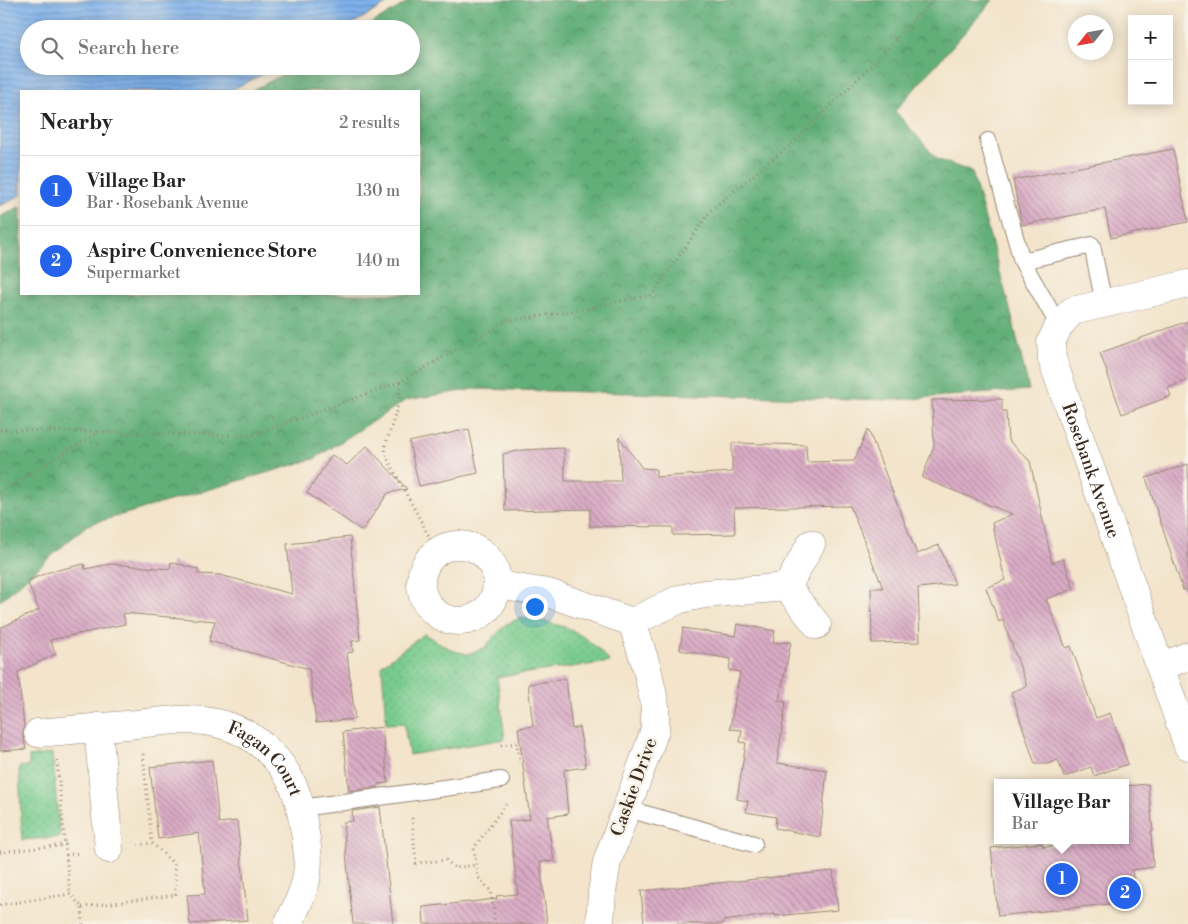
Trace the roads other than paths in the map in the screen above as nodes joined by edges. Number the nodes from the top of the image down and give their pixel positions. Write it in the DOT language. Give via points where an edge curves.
graph roads {
  1 [pos="988,141"];
  2 [pos="1022,261"];
  3 [pos="1188,284"];
  4 [pos="1104,304"];
  5 [pos="1059,326"];
  6 [pos="811,544"];
  7 [pos="498,584"];
  8 [pos="787,587"];
  9 [pos="632,622"];
  10 [pos="817,625"];
  11 [pos="1188,656"];
  12 [pos="1160,667"];
  13 [pos="98,727"];
  14 [pos="46,732"];
  15 [pos="1188,746"];
  16 [pos="500,780"];
  17 [pos="301,808"];
  18 [pos="627,809"];
  19 [pos="754,844"];
  20 [pos="109,849"];
  21 [pos="288,924"];
  22 [pos="600,924"];
  1 -- 2 [label="lane"];
  2 -- 4 [label="lane" via="1092,245"];
  2 -- 5 [label="lane"];
  3 -- 4 [label="street"];
  4 -- 5 [label="street" via="1072,311"];
  5 -- 12 [label="street, Rosebank Avenue" via="1051,342 1052,359"];
  6 -- 8 [label="street"];
  7 -- 7 [label="street" via="495,597 480,616 456,621 444,618 426,601 422,576 426,565 438,552 457,545 470,546 490,561"];
  7 -- 9 [label="street" via="548,593"];
  8 -- 9 [label="street" via="680,599"];
  8 -- 10 [label="street"];
  9 -- 18 [label="street, Caskie Drive" via="648,668 655,706 655,730"];
  11 -- 12 [label="street"];
  12 -- 15 [label="street, Rosebank Avenue"];
  13 -- 14 [label="street, Fagan Court"];
  13 -- 17 [label="street, Fagan Court" via="187,719 217,723 246,735 269,750 289,776"];
  13 -- 20 [label="street"];
  16 -- 17 [label="lane"];
  17 -- 21 [label="street, Fagan Court" via="308,868 303,892"];
  18 -- 19 [label="lane"];
  18 -- 22 [label="street, Caskie Drive" via="607,862"];
}
